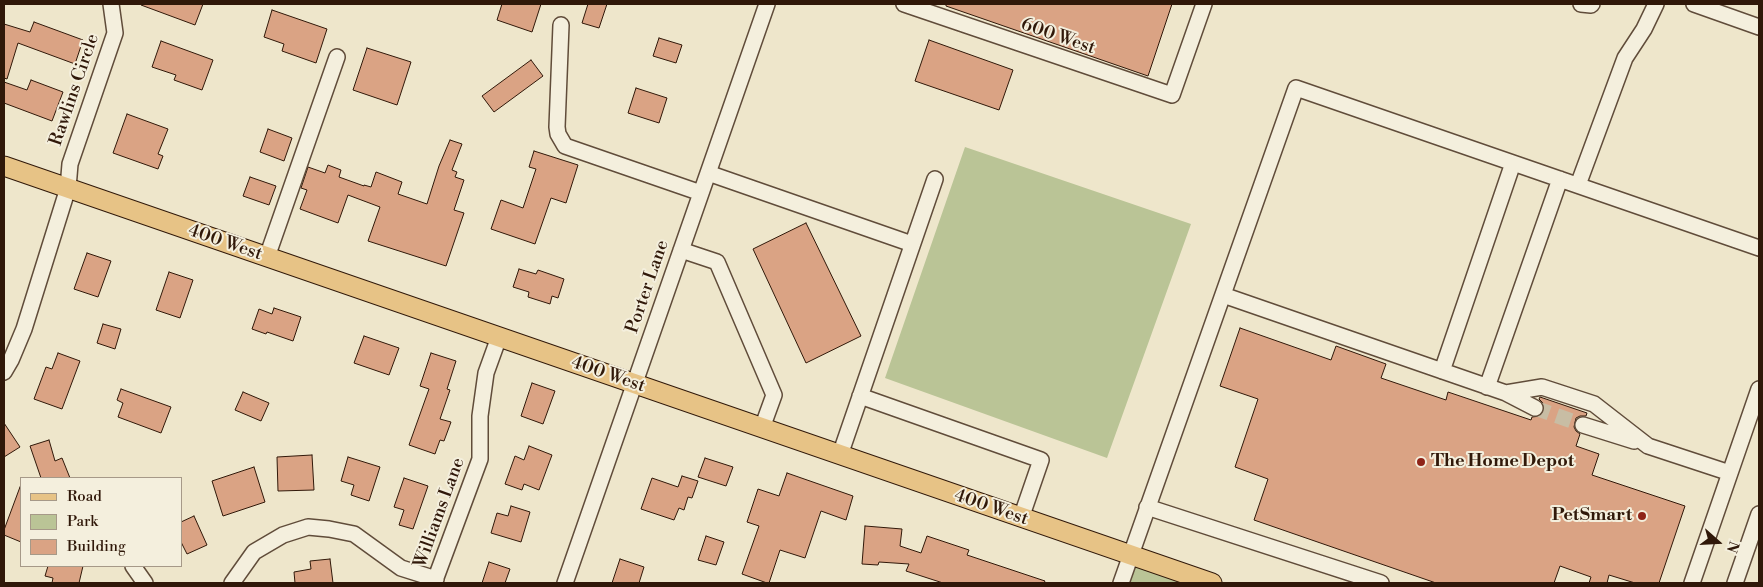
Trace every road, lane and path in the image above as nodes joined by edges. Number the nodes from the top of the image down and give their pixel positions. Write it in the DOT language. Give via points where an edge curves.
graph roads {
  1 [pos="111,4"];
  2 [pos="767,4"];
  3 [pos="904,4"];
  4 [pos="1204,4"];
  5 [pos="1581,4"];
  6 [pos="1592,4"];
  7 [pos="1656,4"];
  8 [pos="1694,4"];
  9 [pos="561,25"];
  10 [pos="1759,26"];
  11 [pos="337,57"];
  12 [pos="1513,163"];
  13 [pos="4,166"];
  14 [pos="708,173"];
  15 [pos="935,179"];
  16 [pos="1560,179"];
  17 [pos="1578,185"];
  18 [pos="68,188"];
  19 [pos="701,193"];
  20 [pos="912,244"];
  21 [pos="1759,248"];
  22 [pos="682,250"];
  23 [pos="267,257"];
  24 [pos="1223,295"];
  25 [pos="498,337"];
  26 [pos="1442,371"];
  27 [pos="4,372"];
  28 [pos="634,384"];
  29 [pos="1488,387"];
  30 [pos="1759,389"];
  31 [pos="1506,393"];
  32 [pos="860,396"];
  33 [pos="1757,405"];
  34 [pos="1535,408"];
  35 [pos="1583,425"];
  36 [pos="762,428"];
  37 [pos="1648,446"];
  38 [pos="840,455"];
  39 [pos="1730,473"];
  40 [pos="1147,507"];
  41 [pos="1759,514"];
  42 [pos="1021,518"];
  43 [pos="1130,556"];
  44 [pos="135,567"];
  45 [pos="435,581"];
  46 [pos="145,583"];
  47 [pos="232,583"];
  48 [pos="565,583"];
  49 [pos="1121,583"];
  50 [pos="1212,583"];
  51 [pos="1381,583"];
  52 [pos="1692,583"];
  53 [pos="1735,583"];
  1 -- 18 [label="street, Rawlins Circle" via="115,33 70,164"];
  2 -- 14 [label="street, Porter Lane"];
  3 -- 4 [label="street, 600 West" via="1172,95"];
  5 -- 6 [label="street"];
  7 -- 17 [label="street" via="1625,58"];
  8 -- 10 [label="street"];
  9 -- 19 [label="street" via="557,127 565,146"];
  11 -- 23 [label="street"];
  12 -- 16 [label="street"];
  12 -- 24 [label="street" via="1296,88"];
  12 -- 26 [label="street"];
  13 -- 18 [label="main road, 400 West"];
  14 -- 19 [label="street, Porter Lane"];
  14 -- 20 [label="street"];
  15 -- 20 [label="street"];
  16 -- 17 [label="street"];
  16 -- 29 [label="street"];
  17 -- 21 [label="street"];
  18 -- 23 [label="main road, 400 West"];
  18 -- 27 [label="street, Rawlins Circle" via="24,329"];
  19 -- 22 [label="street, Porter Lane"];
  20 -- 32 [label="street"];
  22 -- 28 [label="street, Porter Lane"];
  22 -- 36 [label="street" via="717,262 774,395"];
  23 -- 25 [label="main road, 400 West"];
  24 -- 26 [label="street"];
  24 -- 40 [label="street"];
  25 -- 28 [label="main road, 400 West"];
  25 -- 45 [label="street, Williams Lane" via="486,373 480,416 480,459"];
  26 -- 29 [label="street"];
  28 -- 36 [label="main road, 400 West"];
  28 -- 48 [label="street, Porter Lane"];
  29 -- 31 [label="street"];
  30 -- 33 [label="street"];
  31 -- 34 [label="street"];
  31 -- 37 [label="street" via="1542,387 1594,404"];
  32 -- 38 [label="street"];
  32 -- 42 [label="street" via="1041,460"];
  33 -- 39 [label="street"];
  35 -- 37 [label="street"];
  36 -- 38 [label="main road, 400 West"];
  37 -- 39 [label="street"];
  38 -- 42 [label="main road, 400 West"];
  39 -- 52 [label="street"];
  40 -- 43 [label="street"];
  40 -- 51 [label="street"];
  41 -- 53 [label="street"];
  42 -- 43 [label="main road, 400 West"];
  43 -- 49 [label="street"];
  43 -- 50 [label="main road, 400 West"];
  44 -- 46 [label="street"];
  45 -- 47 [label="street" via="401,568 354,534 308,527 283,535 254,552"];
}
